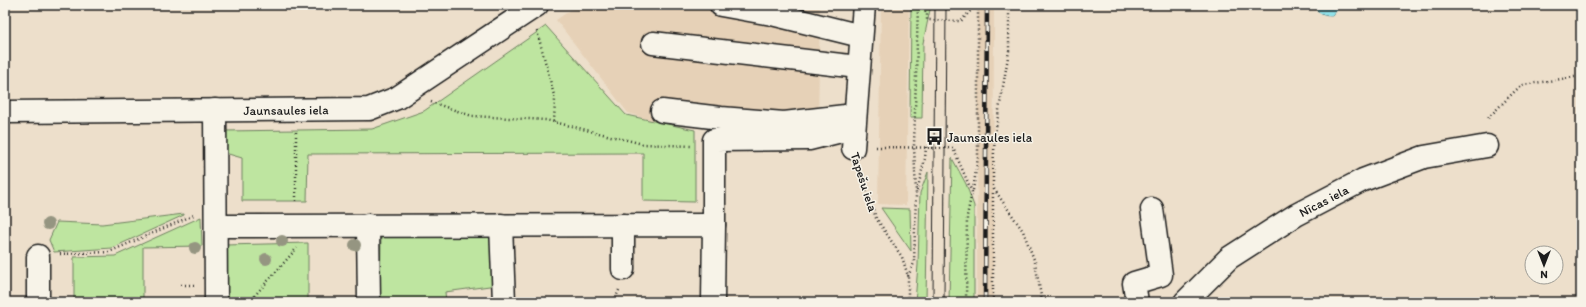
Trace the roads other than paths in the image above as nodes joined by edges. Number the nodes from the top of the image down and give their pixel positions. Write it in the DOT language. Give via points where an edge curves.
graph roads {
  1 [pos="536,5"];
  2 [pos="721,5"];
  3 [pos="864,5"];
  4 [pos="861,36"];
  5 [pos="653,43"];
  6 [pos="858,67"];
  7 [pos="215,110"];
  8 [pos="662,111"];
  9 [pos="5,112"];
  10 [pos="853,130"];
  11 [pos="1487,146"];
  12 [pos="1152,209"];
  13 [pos="216,216"];
  14 [pos="368,225"];
  15 [pos="501,225"];
  16 [pos="624,225"];
  17 [pos="714,225"];
  18 [pos="38,256"];
  19 [pos="624,269"];
  20 [pos="38,302"];
  21 [pos="216,302"];
  22 [pos="369,302"];
  23 [pos="504,302"];
  24 [pos="713,302"];
  25 [pos="1137,302"];
  26 [pos="1185,302"];
  1 -- 7 [label="street, Jaunsaules iela" via="397,98 369,109"];
  2 -- 4 [label="street" via="772,14"];
  3 -- 4 [label="street"];
  4 -- 6 [label="street"];
  5 -- 6 [label="street"];
  6 -- 10 [label="street"];
  7 -- 9 [label="street, Jaunsaules iela"];
  7 -- 13 [label="street"];
  8 -- 10 [label="street"];
  10 -- 17 [label="street" via="809,138 714,140"];
  11 -- 26 [label="street, Nīcas iela" via="1424,157 1363,180 1296,215 1229,258"];
  12 -- 25 [label="street" via="1161,275 1134,283"];
  13 -- 14 [label="street" via="299,235"];
  13 -- 21 [label="street"];
  14 -- 15 [label="street"];
  14 -- 22 [label="street"];
  15 -- 16 [label="street"];
  15 -- 23 [label="street"];
  16 -- 17 [label="street"];
  16 -- 19 [label="street"];
  17 -- 24 [label="street"];
  18 -- 20 [label="street"];
}
